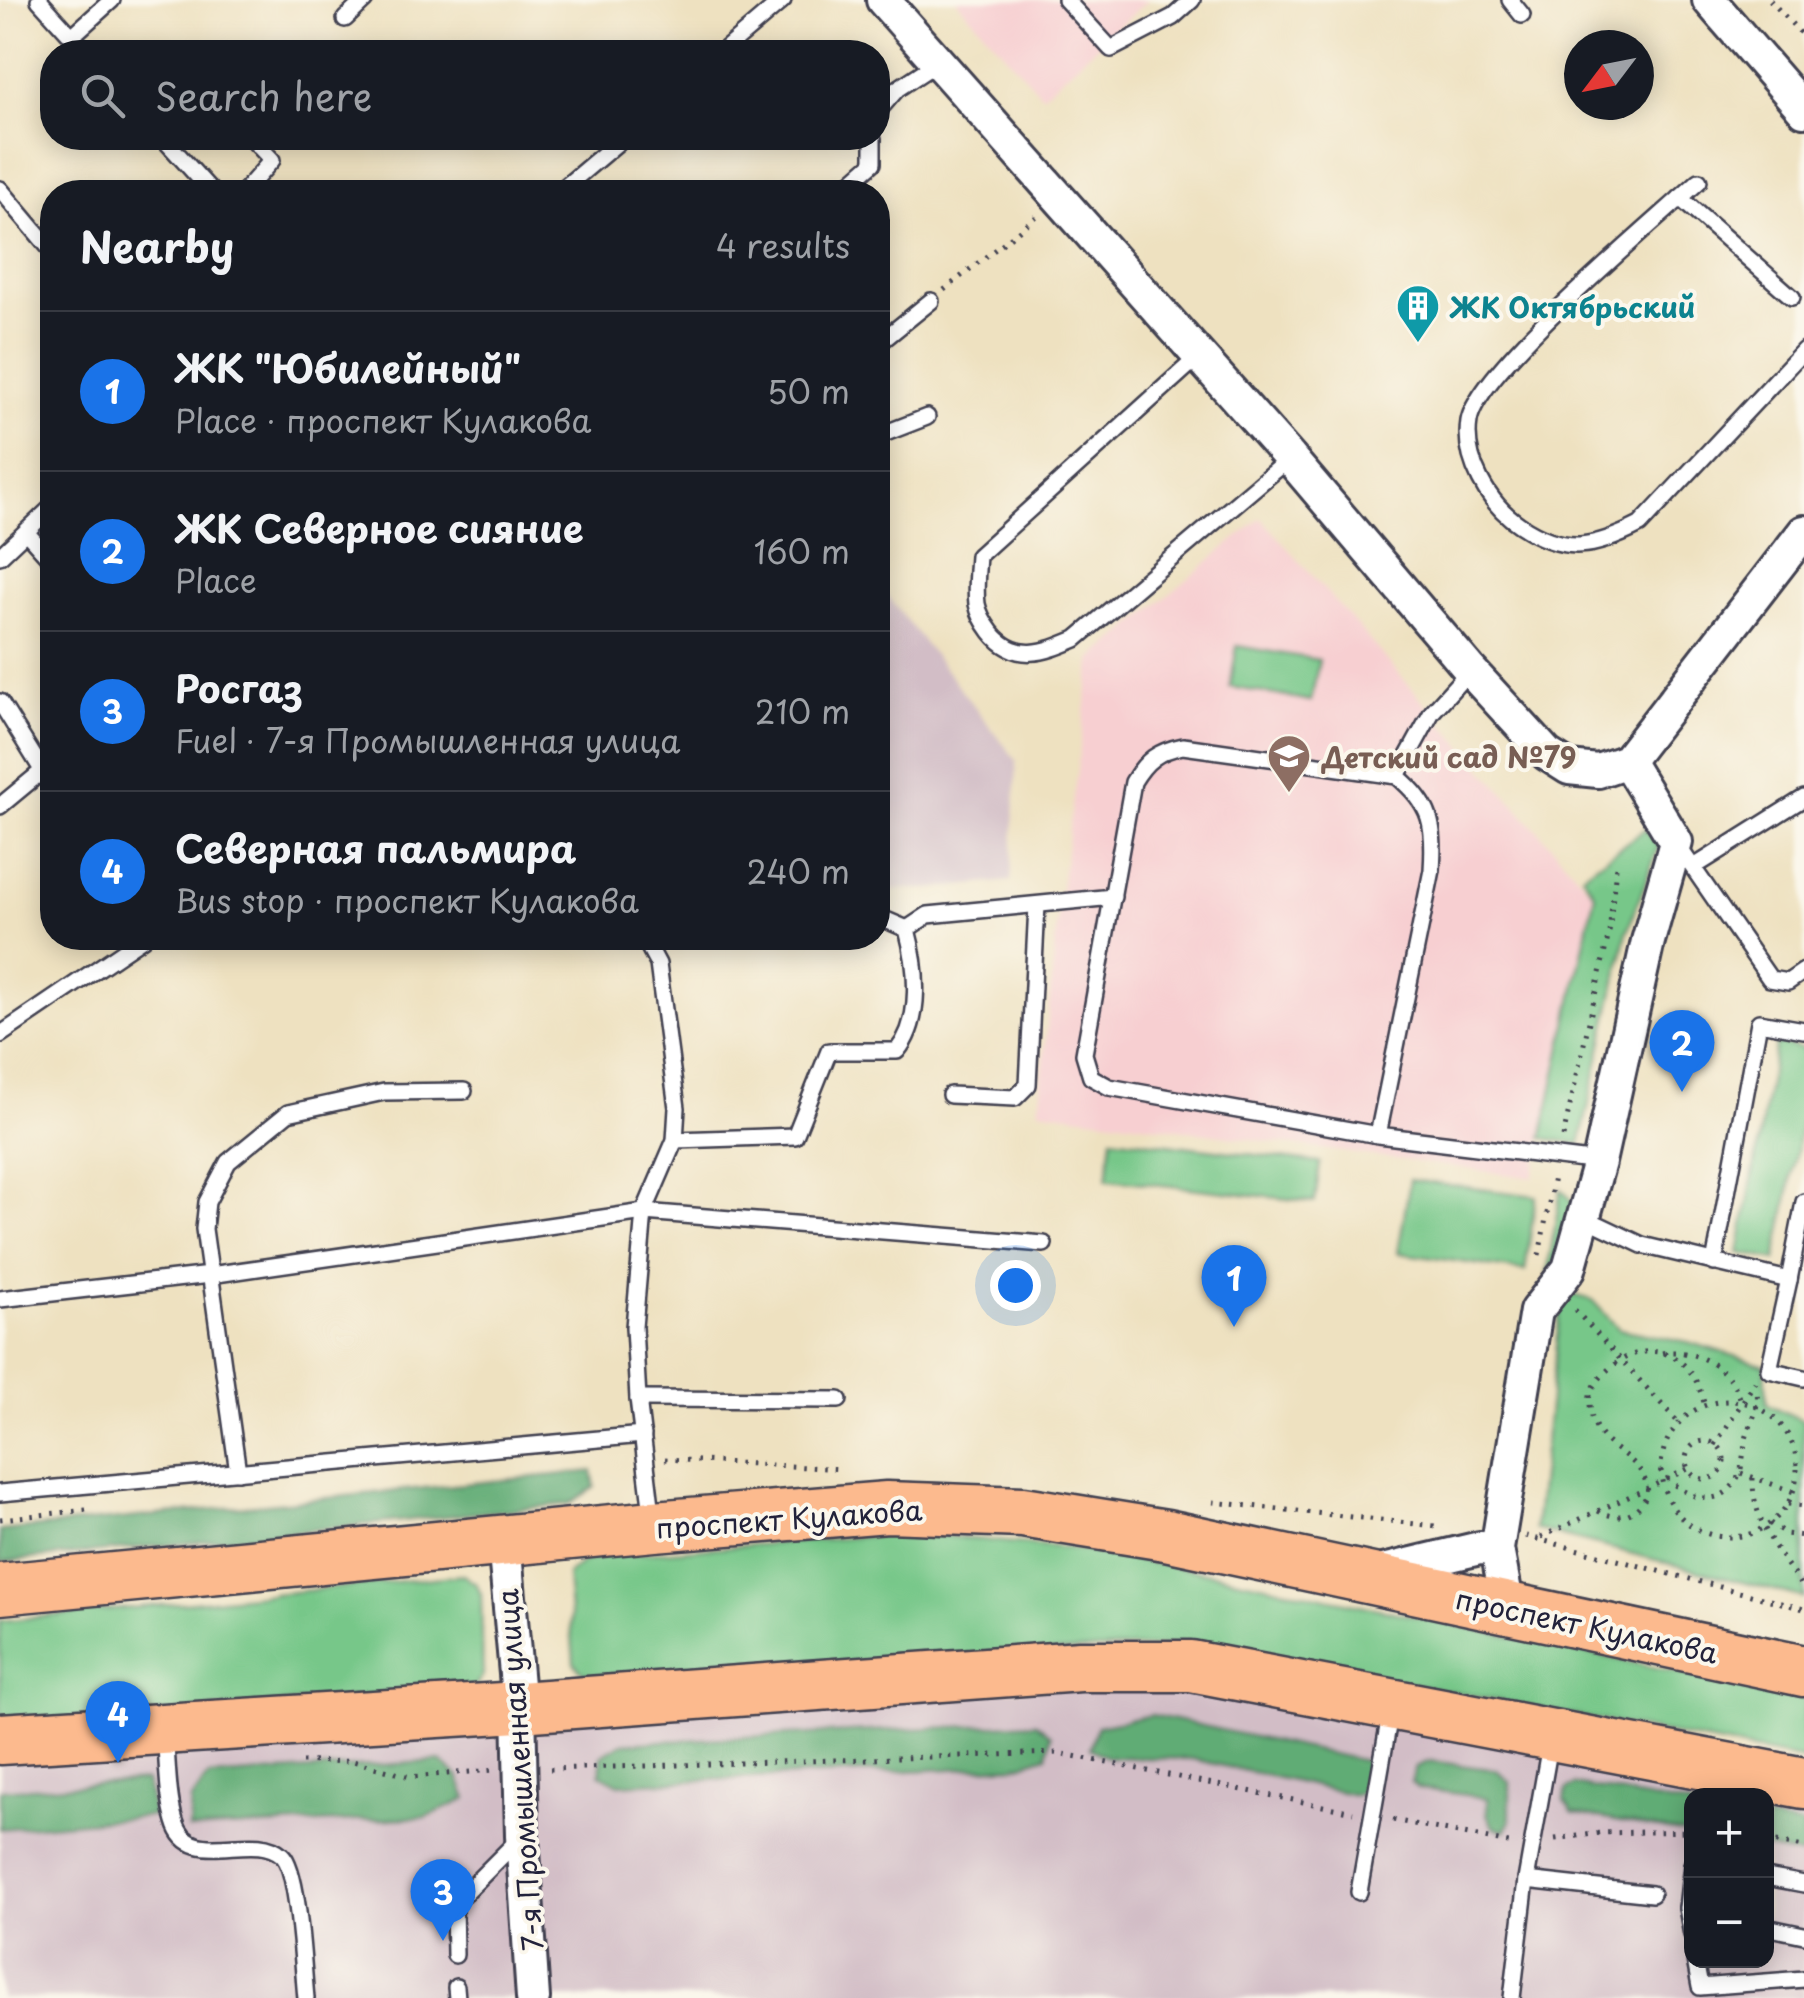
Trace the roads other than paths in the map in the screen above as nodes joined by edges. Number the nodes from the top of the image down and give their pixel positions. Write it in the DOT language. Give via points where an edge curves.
graph roads {
  1 [pos="39,0"];
  2 [pos="112,0"];
  3 [pos="365,0"];
  4 [pos="783,0"];
  5 [pos="883,0"];
  6 [pos="1066,0"];
  7 [pos="1192,0"];
  8 [pos="1510,0"];
  9 [pos="1709,0"];
  10 [pos="1522,16"];
  11 [pos="346,19"];
  12 [pos="72,36"];
  13 [pos="76,40"];
  14 [pos="736,40"];
  15 [pos="938,62"];
  16 [pos="890,96"];
  17 [pos="1804,110"];
  18 [pos="173,150"];
  19 [pos="262,150"];
  20 [pos="609,150"];
  21 [pos="874,150"];
  22 [pos="201,180"];
  23 [pos="254,180"];
  24 [pos="573,180"];
  25 [pos="854,180"];
  26 [pos="1699,182"];
  27 [pos="0,189"];
  28 [pos="1680,198"];
  29 [pos="40,237"];
  30 [pos="1792,296"];
  31 [pos="931,300"];
  32 [pos="890,334"];
  33 [pos="1804,350"];
  34 [pos="1199,356"];
  35 [pos="927,417"];
  36 [pos="890,431"];
  37 [pos="1290,458"];
  38 [pos="40,519"];
  39 [pos="26,532"];
  40 [pos="1804,532"];
  41 [pos="40,548"];
  42 [pos="0,556"];
  43 [pos="1470,670"];
  44 [pos="0,702"];
  45 [pos="0,722"];
  46 [pos="1627,760"];
  47 [pos="40,761"];
  48 [pos="40,764"];
  49 [pos="1397,776"];
  50 [pos="40,780"];
  51 [pos="1804,798"];
  52 [pos="0,806"];
  53 [pos="1685,855"];
  54 [pos="1113,897"];
  55 [pos="1037,905"];
  56 [pos="890,922"];
  57 [pos="907,928"];
  58 [pos="125,950"];
  59 [pos="650,950"];
  60 [pos="1804,971"];
  61 [pos="1804,1030"];
  62 [pos="0,1035"];
  63 [pos="464,1090"];
  64 [pos="950,1096"];
  65 [pos="1378,1134"];
  66 [pos="675,1140"];
  67 [pos="1599,1162"];
  68 [pos="1804,1202"];
  69 [pos="644,1212"];
  70 [pos="1584,1216"];
  71 [pos="1044,1244"];
  72 [pos="1714,1262"];
  73 [pos="210,1275"];
  74 [pos="1788,1280"];
  75 [pos="0,1299"];
  76 [pos="1804,1378"];
  77 [pos="638,1399"];
  78 [pos="840,1400"];
  79 [pos="643,1435"];
  80 [pos="238,1472"];
  81 [pos="0,1493"];
  82 [pos="654,1526"];
  83 [pos="504,1542"];
  84 [pos="1497,1549"];
  85 [pos="1357,1576"];
  86 [pos="0,1589"];
  87 [pos="1508,1608"];
  88 [pos="1804,1671"];
  89 [pos="1391,1704"];
  90 [pos="519,1708"];
  91 [pos="164,1727"];
  92 [pos="1552,1735"];
  93 [pos="0,1739"];
  94 [pos="1804,1783"];
  95 [pos="522,1836"];
  96 [pos="1771,1878"];
  97 [pos="1526,1880"];
  98 [pos="1804,1884"];
  99 [pos="1359,1892"];
  100 [pos="1652,1894"];
  101 [pos="1774,1929"];
  102 [pos="1804,1936"];
  103 [pos="456,1955"];
  104 [pos="1697,1968"];
  105 [pos="1804,1979"];
  106 [pos="306,1998"];
  107 [pos="533,1998"];
  108 [pos="1512,1998"];
  1 -- 12 [label="lane"];
  2 -- 12 [label="lane"];
  3 -- 11 [label="lane"];
  4 -- 14 [label="lane"];
  5 -- 15 [label="street"];
  6 -- 7 [label="lane" via="1111,50"];
  8 -- 10 [label="lane"];
  9 -- 17 [label="street"];
  12 -- 13 [label="lane"];
  15 -- 16 [label="lane"];
  15 -- 34 [label="street"];
  18 -- 22 [label="lane"];
  19 -- 23 [label="lane" via="272,160"];
  20 -- 24 [label="lane"];
  21 -- 25 [label="lane" via="873,163"];
  26 -- 28 [label="lane"];
  27 -- 29 [label="lane"];
  28 -- 30 [label="lane"];
  28 -- 33 [label="lane" via="1483,389 1469,419 1469,457 1489,491 1515,522 1544,540 1579,547 1607,542 1640,525"];
  31 -- 32 [label="lane"];
  34 -- 37 [label="street"];
  34 -- 37 [label="lane" via="978,556 978,605 997,639 1024,654 1076,639"];
  35 -- 36 [label="lane"];
  37 -- 43 [label="street"];
  38 -- 39 [label="lane"];
  39 -- 41 [label="lane"];
  39 -- 42 [label="lane"];
  40 -- 46 [label="street"];
  43 -- 46 [label="street" via="1547,754 1570,768 1598,771"];
  43 -- 49 [label="lane" via="1432,712"];
  44 -- 47 [label="lane"];
  45 -- 48 [label="lane"];
  46 -- 53 [label="street"];
  49 -- 54 [label="lane" via="1183,746 1162,750 1134,782"];
  49 -- 65 [label="lane" via="1421,796 1434,836"];
  50 -- 52 [label="lane"];
  51 -- 53 [label="lane"];
  53 -- 60 [label="lane" via="1770,980 1788,982"];
  53 -- 67 [label="street" via="1648,941"];
  54 -- 55 [label="lane"];
  54 -- 65 [label="lane" via="1084,1054 1091,1077 1109,1087"];
  55 -- 57 [label="lane" via="928,915"];
  55 -- 64 [label="lane" via="1028,1085 1015,1098"];
  56 -- 57 [label="lane"];
  57 -- 66 [label="lane" via="916,962 910,1035 897,1051 829,1050 795,1136"];
  58 -- 62 [label="lane"];
  59 -- 66 [label="lane" via="658,964 677,1108"];
  61 -- 72 [label="lane" via="1759,1022"];
  63 -- 73 [label="lane" via="384,1092 288,1113 228,1162 207,1202"];
  65 -- 67 [label="lane"];
  66 -- 69 [label="lane"];
  67 -- 70 [label="street"];
  68 -- 74 [label="lane"];
  69 -- 71 [label="lane"];
  69 -- 73 [label="lane"];
  69 -- 77 [label="lane" via="634,1327"];
  70 -- 72 [label="lane" via="1642,1245"];
  70 -- 84 [label="street" via="1569,1269 1536,1312"];
  72 -- 74 [label="lane"];
  73 -- 75 [label="lane"];
  73 -- 80 [label="lane"];
  74 -- 76 [label="lane" via="1769,1370"];
  77 -- 78 [label="lane"];
  77 -- 79 [label="lane"];
  79 -- 80 [label="lane"];
  79 -- 82 [label="lane"];
  80 -- 81 [label="lane"];
  82 -- 83 [label="main road, проспект Кулакова"];
  82 -- 85 [label="main road, проспект Кулакова" via="888,1507 1023,1512"];
  83 -- 86 [label="main road, проспект Кулакова"];
  83 -- 90 [label="street, 7-я Промышленная улица"];
  84 -- 85 [label="street"];
  84 -- 87 [label="street"];
  85 -- 87 [label="main road, проспект Кулакова"];
  87 -- 88 [label="main road, проспект Кулакова"];
  89 -- 90 [label="main road" via="1191,1666 1080,1666"];
  89 -- 92 [label="main road"];
  89 -- 99 [label="lane"];
  90 -- 91 [label="main road"];
  90 -- 95 [label="street, 7-я Промышленная улица"];
  91 -- 93 [label="main road"];
  91 -- 106 [label="lane" via="175,1824 188,1842 208,1848 264,1844 285,1856 294,1880"];
  92 -- 94 [label="main road" via="1700,1771"];
  92 -- 97 [label="lane"];
  95 -- 103 [label="lane" via="454,1904"];
  95 -- 107 [label="street, 7-я Промышленная улица"];
  96 -- 98 [label="lane"];
  97 -- 100 [label="lane"];
  97 -- 108 [label="lane"];
  101 -- 102 [label="lane"];
  104 -- 105 [label="lane" via="1700,1987"];
}
